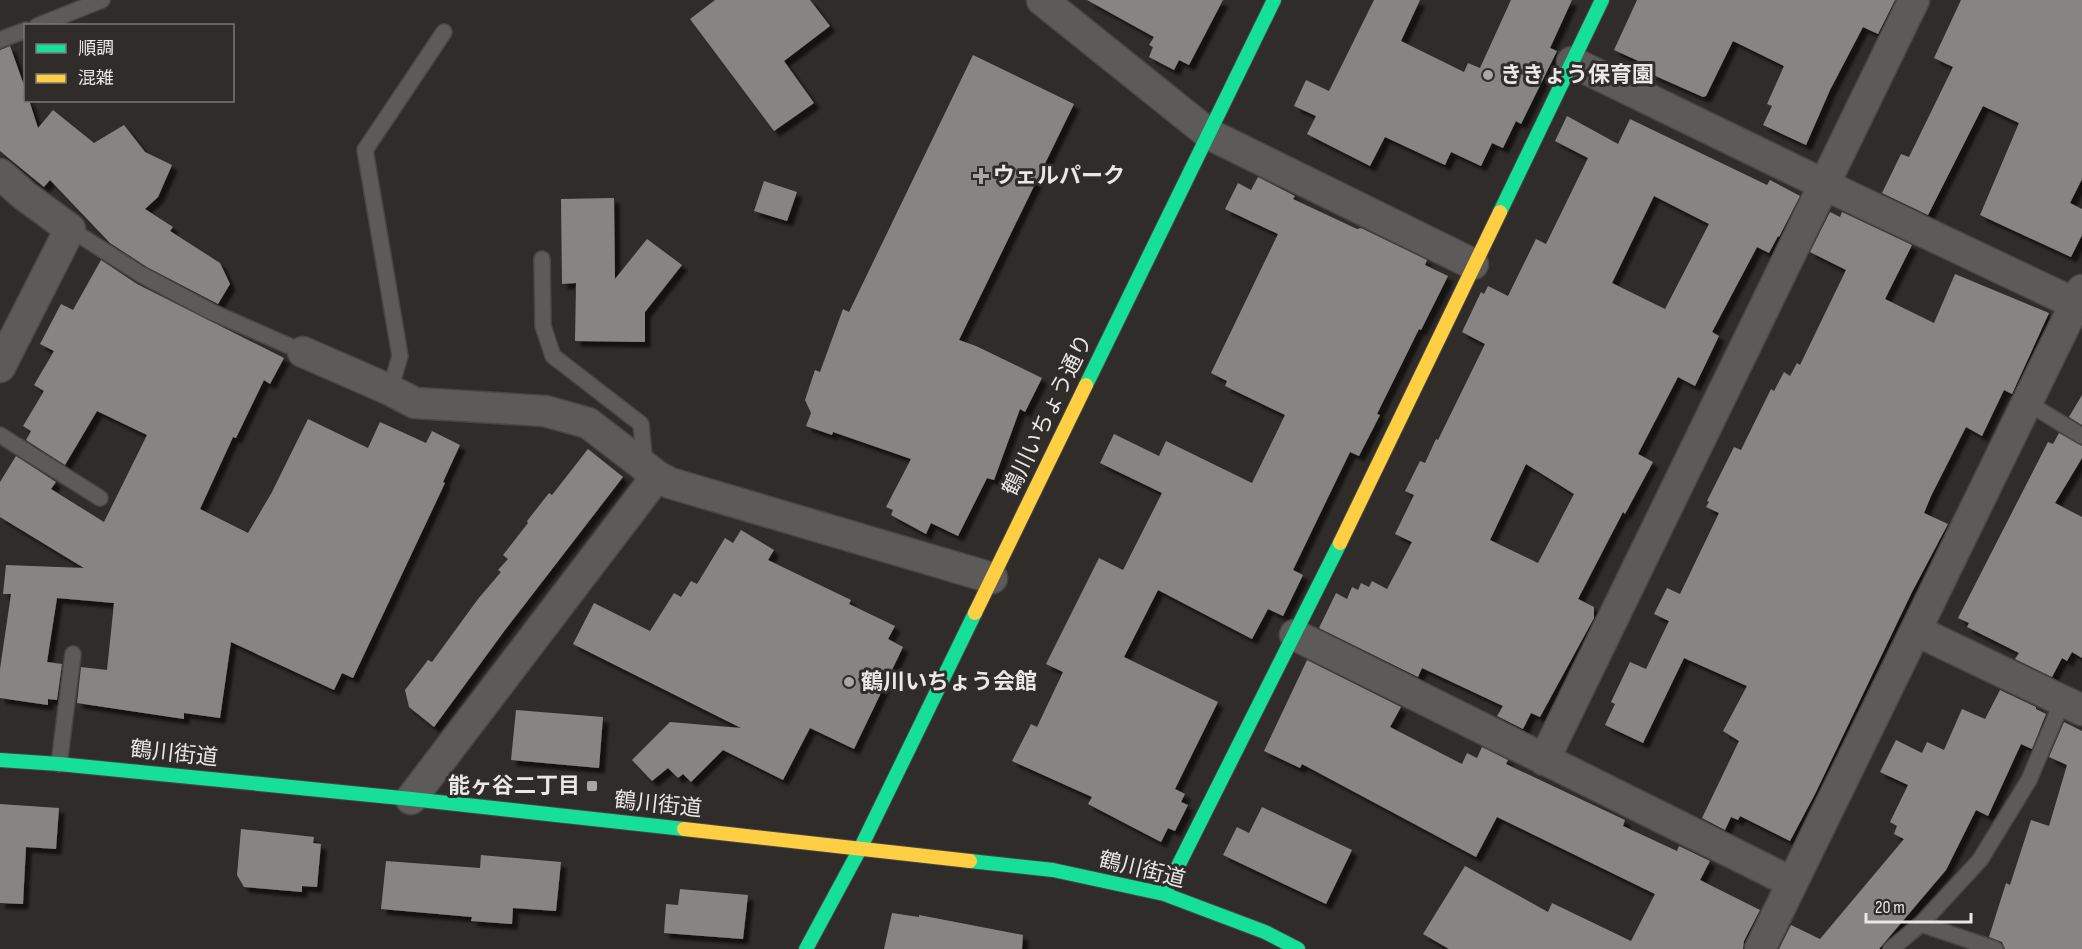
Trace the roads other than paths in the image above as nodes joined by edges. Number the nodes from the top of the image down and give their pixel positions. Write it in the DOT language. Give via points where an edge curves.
graph roads {
  1 [pos="102,0"];
  2 [pos="1041,0"];
  3 [pos="1274,0"];
  4 [pos="1602,0"];
  5 [pos="1914,0"];
  6 [pos="41,24"];
  7 [pos="24,31"];
  8 [pos="444,32"];
  9 [pos="0,40"];
  10 [pos="1572,62"];
  11 [pos="1209,134"];
  12 [pos="0,174"];
  13 [pos="1825,185"];
  14 [pos="70,229"];
  15 [pos="542,259"];
  16 [pos="1473,264"];
  17 [pos="2080,297"];
  18 [pos="303,352"];
  19 [pos="0,367"];
  20 [pos="390,390"];
  21 [pos="2028,403"];
  22 [pos="0,435"];
  23 [pos="2082,436"];
  24 [pos="651,471"];
  25 [pos="100,498"];
  26 [pos="992,578"];
  27 [pos="1917,631"];
  28 [pos="1295,635"];
  29 [pos="73,654"];
  30 [pos="2072,706"];
  31 [pos="0,760"];
  32 [pos="1544,760"];
  33 [pos="60,764"];
  34 [pos="411,799"];
  35 [pos="860,849"];
  36 [pos="1791,882"];
  37 [pos="1164,894"];
  38 [pos="1921,924"];
  39 [pos="806,949"];
  40 [pos="1298,949"];
  41 [pos="1760,949"];
  42 [pos="1891,949"];
  43 [pos="1995,949"];
  1 -- 6 [label="lane"];
  2 -- 11 [label="street"];
  3 -- 11 [label="street, 鶴川いちょう通り"];
  4 -- 10 [label="street"];
  5 -- 13 [label="street"];
  7 -- 9 [label="lane"];
  8 -- 20 [label="lane" via="365,150 400,356"];
  10 -- 13 [label="street"];
  10 -- 16 [label="street"];
  11 -- 16 [label="street"];
  11 -- 26 [label="street, 鶴川いちょう通り"];
  12 -- 14 [label="street"];
  13 -- 17 [label="street"];
  13 -- 32 [label="street"];
  14 -- 18 [label="lane" via="142,275 212,312"];
  14 -- 19 [label="street"];
  15 -- 24 [label="lane" via="543,326 553,356 640,424"];
  16 -- 28 [label="street"];
  17 -- 21 [label="street"];
  18 -- 20 [label="street"];
  20 -- 24 [label="street" via="415,403 545,411 588,423"];
  21 -- 23 [label="lane"];
  21 -- 27 [label="street"];
  22 -- 25 [label="lane"];
  24 -- 26 [label="street" via="670,483"];
  24 -- 34 [label="street"];
  26 -- 35 [label="street, 鶴川いちょう通り"];
  27 -- 30 [label="street"];
  27 -- 36 [label="street"];
  28 -- 32 [label="street"];
  28 -- 37 [label="street"];
  29 -- 33 [label="lane"];
  30 -- 38 [label="lane" via="1980,860"];
  31 -- 33 [label="street, 鶴川街道"];
  32 -- 36 [label="street"];
  33 -- 34 [label="street, 鶴川街道"];
  34 -- 35 [label="street, 鶴川街道"];
  35 -- 37 [label="street, 鶴川街道" via="1053,870"];
  35 -- 39 [label="street, 鶴川いちょう通り"];
  36 -- 41 [label="street"];
  37 -- 40 [label="street, 鶴川街道"];
  38 -- 42 [label="lane"];
  38 -- 43 [label="lane"];
}
